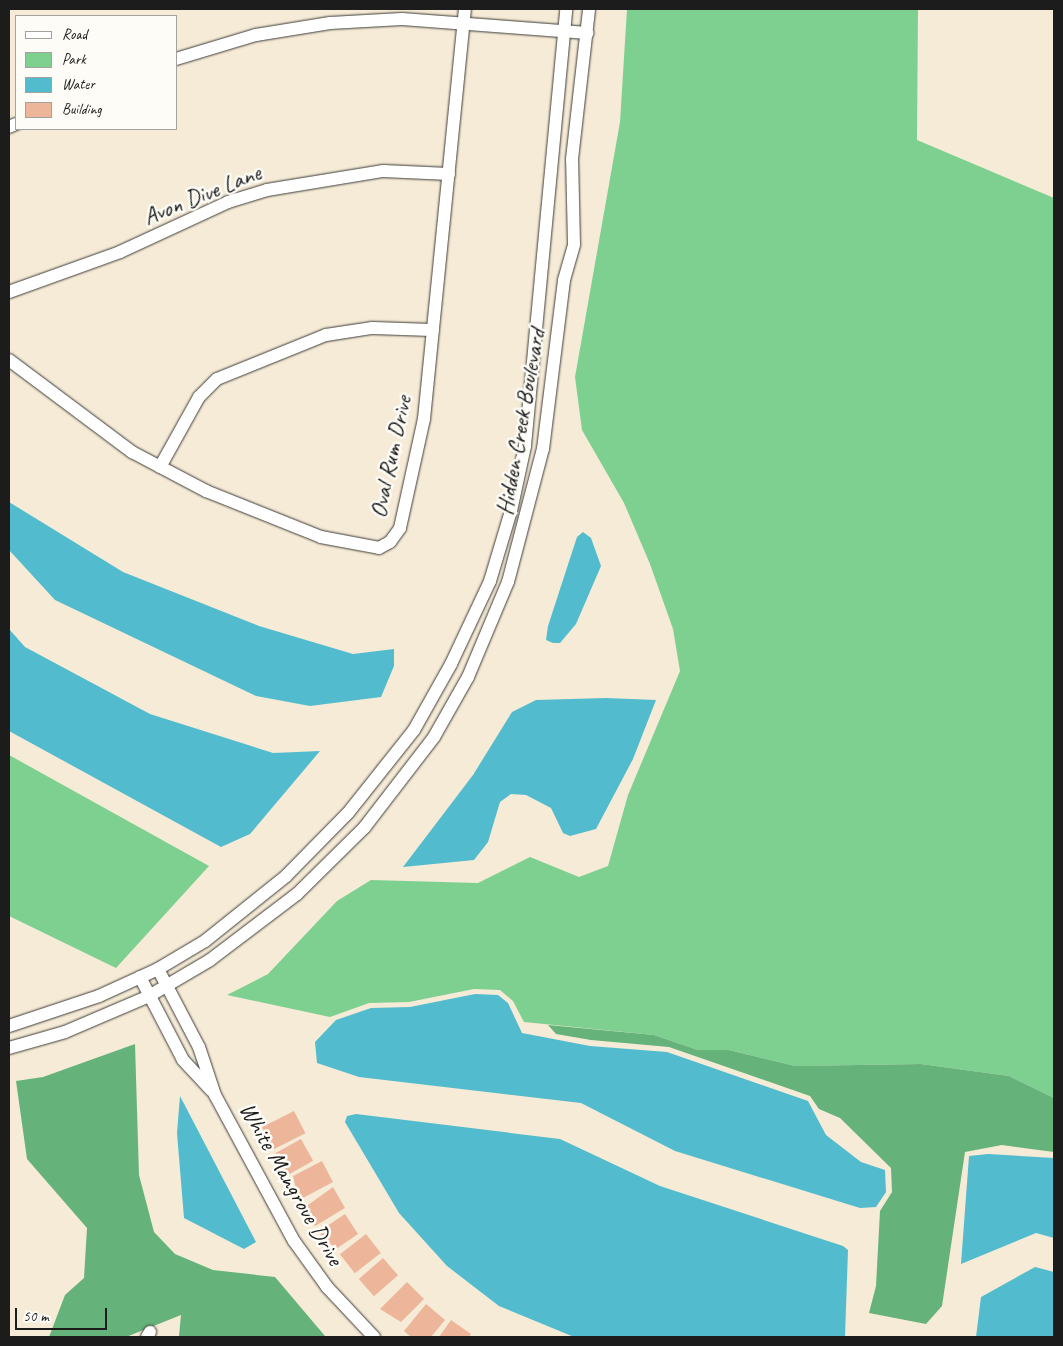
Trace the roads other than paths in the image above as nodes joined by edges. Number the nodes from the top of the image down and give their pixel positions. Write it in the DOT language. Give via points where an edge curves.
graph roads {
  1 [pos="465,9"];
  2 [pos="566,9"];
  3 [pos="589,9"];
  4 [pos="464,22"];
  5 [pos="564,31"];
  6 [pos="587,33"];
  7 [pos="178,58"];
  8 [pos="448,174"];
  9 [pos="9,292"];
  10 [pos="433,330"];
  11 [pos="9,360"];
  12 [pos="160,467"];
  13 [pos="158,969"];
  14 [pos="140,978"];
  15 [pos="167,986"];
  16 [pos="149,996"];
  17 [pos="9,1026"];
  18 [pos="9,1048"];
  19 [pos="215,1095"];
  20 [pos="147,1337"];
  21 [pos="152,1337"];
  22 [pos="374,1337"];
  1 -- 4 [label="street, Oval Rum Drive"];
  2 -- 5 [label="street, Hidden Creek Boulevard"];
  3 -- 6 [label="street, Hidden Creek Boulevard"];
  4 -- 5 [label="street"];
  4 -- 7 [label="street" via="402,19 330,23 256,35"];
  4 -- 8 [label="street, Oval Rum Drive"];
  5 -- 6 [label="street"];
  5 -- 13 [label="street, Hidden Creek Boulevard" via="525,446 512,511 490,581 414,730 348,813 286,876 205,941"];
  6 -- 15 [label="street, Hidden Creek Boulevard" via="572,159 574,244 564,280 543,449 527,520 487,636 434,736 364,828 297,894 210,960"];
  8 -- 9 [label="street, Avon Dive Lane" via="383,171 267,190 228,202 120,252"];
  8 -- 10 [label="street, Oval Rum Drive"];
  10 -- 12 [label="street" via="372,328 326,335 217,380 199,397"];
  10 -- 12 [label="street, Oval Rum Drive" via="413,478 400,528 379,548 321,537"];
  11 -- 12 [label="street, Oval Rum Drive" via="66,406"];
  13 -- 14 [label="street, Hidden Creek Boulevard"];
  13 -- 15 [label="street, White Mangrove Drive"];
  14 -- 16 [label="street, White Mangrove Drive"];
  14 -- 17 [label="street, Hidden Creek Boulevard"];
  15 -- 16 [label="street, Hidden Creek Boulevard"];
  15 -- 19 [label="street, White Mangrove Drive" via="199,1047"];
  16 -- 18 [label="street, Hidden Creek Boulevard" via="65,1032"];
  16 -- 19 [label="street, White Mangrove Drive" via="184,1060"];
  19 -- 22 [label="street, White Mangrove Drive" via="294,1241 328,1287"];
  20 -- 21 [label="street" via="150,1332"];
}
